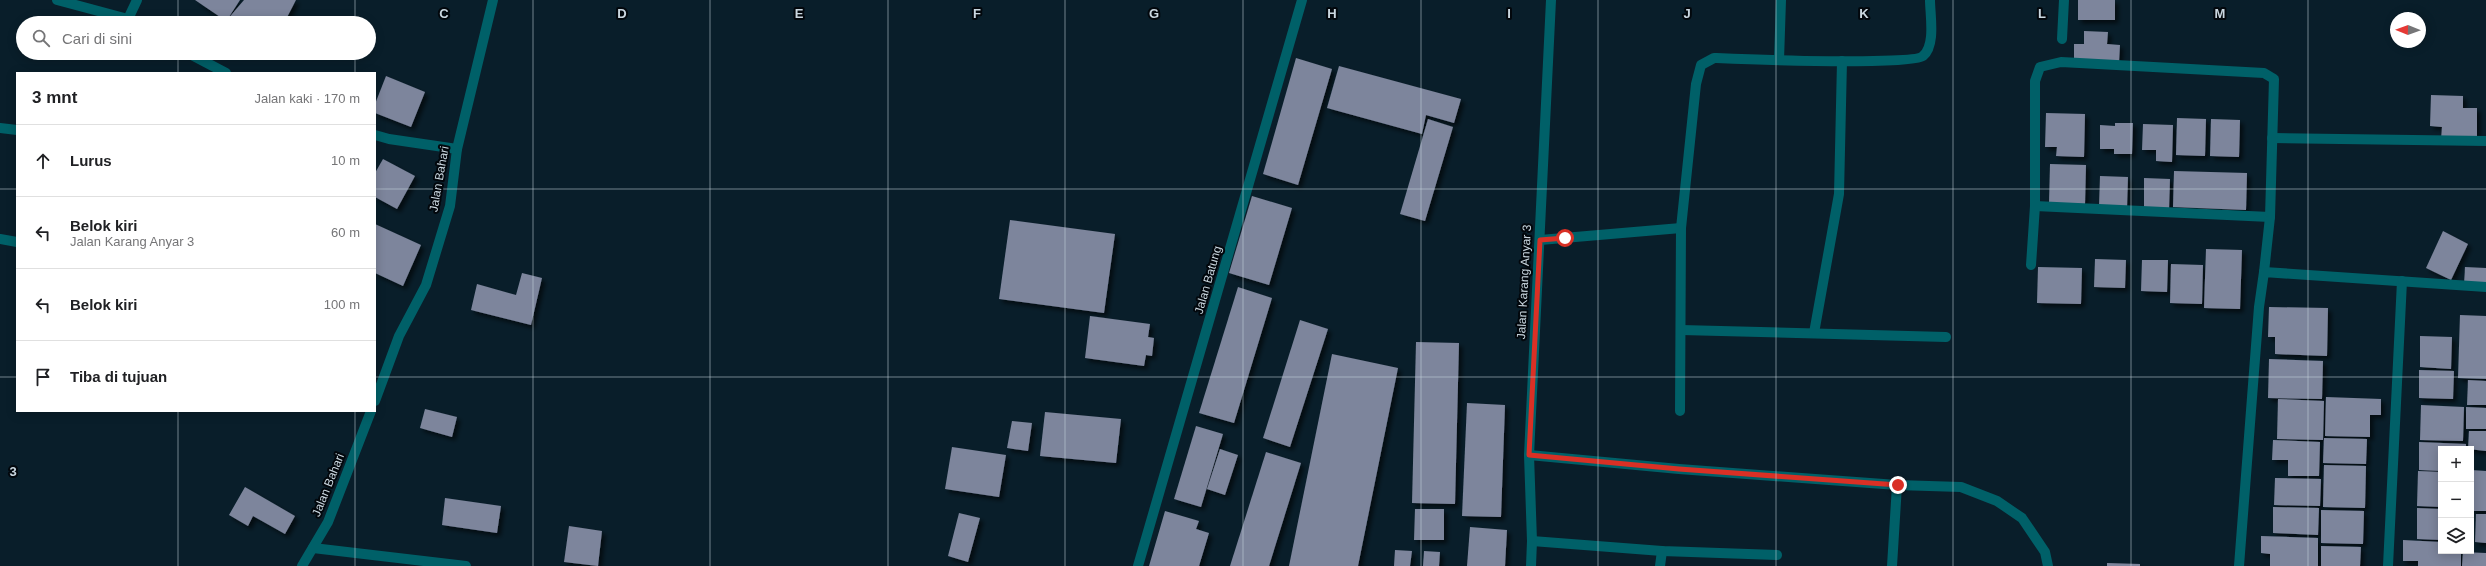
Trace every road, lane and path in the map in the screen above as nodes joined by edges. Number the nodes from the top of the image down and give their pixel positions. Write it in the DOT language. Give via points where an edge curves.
graph roads {
  1 [pos="57,0"];
  2 [pos="137,0"];
  3 [pos="493,0"];
  4 [pos="1302,0"];
  5 [pos="1551,0"];
  6 [pos="1781,0"];
  7 [pos="1930,0"];
  8 [pos="2064,0"];
  9 [pos="113,16"];
  10 [pos="132,16"];
  11 [pos="2062,39"];
  12 [pos="201,60"];
  13 [pos="1779,60"];
  14 [pos="1842,60"];
  15 [pos="224,72"];
  16 [pos="0,128"];
  17 [pos="16,130"];
  18 [pos="376,135"];
  19 [pos="2272,138"];
  20 [pos="2486,141"];
  21 [pos="457,148"];
  22 [pos="2034,206"];
  23 [pos="2270,217"];
  24 [pos="1681,228"];
  25 [pos="0,239"];
  26 [pos="1540,240"];
  27 [pos="16,242"];
  28 [pos="2031,265"];
  29 [pos="2264,272"];
  30 [pos="2402,282"];
  31 [pos="2486,288"];
  32 [pos="1681,330"];
  33 [pos="1814,333"];
  34 [pos="1946,337"];
  35 [pos="376,398"];
  36 [pos="1680,411"];
  37 [pos="371,412"];
  38 [pos="1529,455"];
  39 [pos="1898,485"];
  40 [pos="1532,541"];
  41 [pos="313,548"];
  42 [pos="1662,551"];
  43 [pos="1777,555"];
  44 [pos="302,566"];
  45 [pos="466,566"];
  46 [pos="1138,566"];
  47 [pos="1531,566"];
  48 [pos="1660,566"];
  49 [pos="1892,566"];
  50 [pos="2048,566"];
  51 [pos="2239,566"];
  52 [pos="2388,566"];
  1 -- 9 [label="street"];
  2 -- 10 [label="street"];
  3 -- 21 [label="street, Jalan Bahari"];
  4 -- 46 [label="street, Jalan Batung"];
  5 -- 26 [label="street, Jalan Karang Anyar 3"];
  6 -- 13 [label="street"];
  7 -- 14 [label="street" via="1930,39 1924,56 1909,60"];
  8 -- 11 [label="street"];
  12 -- 15 [label="street"];
  13 -- 14 [label="street"];
  13 -- 24 [label="street" via="1714,58 1701,65 1696,84"];
  14 -- 33 [label="street" via="1839,194"];
  16 -- 17 [label="street"];
  18 -- 21 [label="street"];
  19 -- 20 [label="street"];
  19 -- 22 [label="street" via="2274,79 2269,75 2061,62 2046,65 2040,67 2035,81"];
  19 -- 23 [label="street"];
  21 -- 35 [label="street, Jalan Bahari" via="450,206 426,285 399,336"];
  22 -- 23 [label="street"];
  22 -- 28 [label="street"];
  23 -- 29 [label="street"];
  24 -- 26 [label="street"];
  24 -- 32 [label="street"];
  25 -- 27 [label="street"];
  26 -- 38 [label="street, Jalan Karang Anyar 3"];
  29 -- 30 [label="street"];
  29 -- 51 [label="street" via="2259,307"];
  30 -- 31 [label="street"];
  30 -- 52 [label="street"];
  32 -- 33 [label="street"];
  32 -- 36 [label="street"];
  33 -- 34 [label="street"];
  37 -- 41 [label="street, Jalan Bahari" via="328,522"];
  38 -- 39 [label="street"];
  38 -- 40 [label="street, Jalan Karang Anyar 3"];
  39 -- 49 [label="street"];
  39 -- 50 [label="street" via="1961,487 1997,501 2022,518 2045,552"];
  40 -- 42 [label="street"];
  40 -- 47 [label="street, Jalan Karang Anyar 3"];
  41 -- 44 [label="street, Jalan Bahari"];
  41 -- 45 [label="street"];
  42 -- 43 [label="street"];
  42 -- 48 [label="street"];
}
